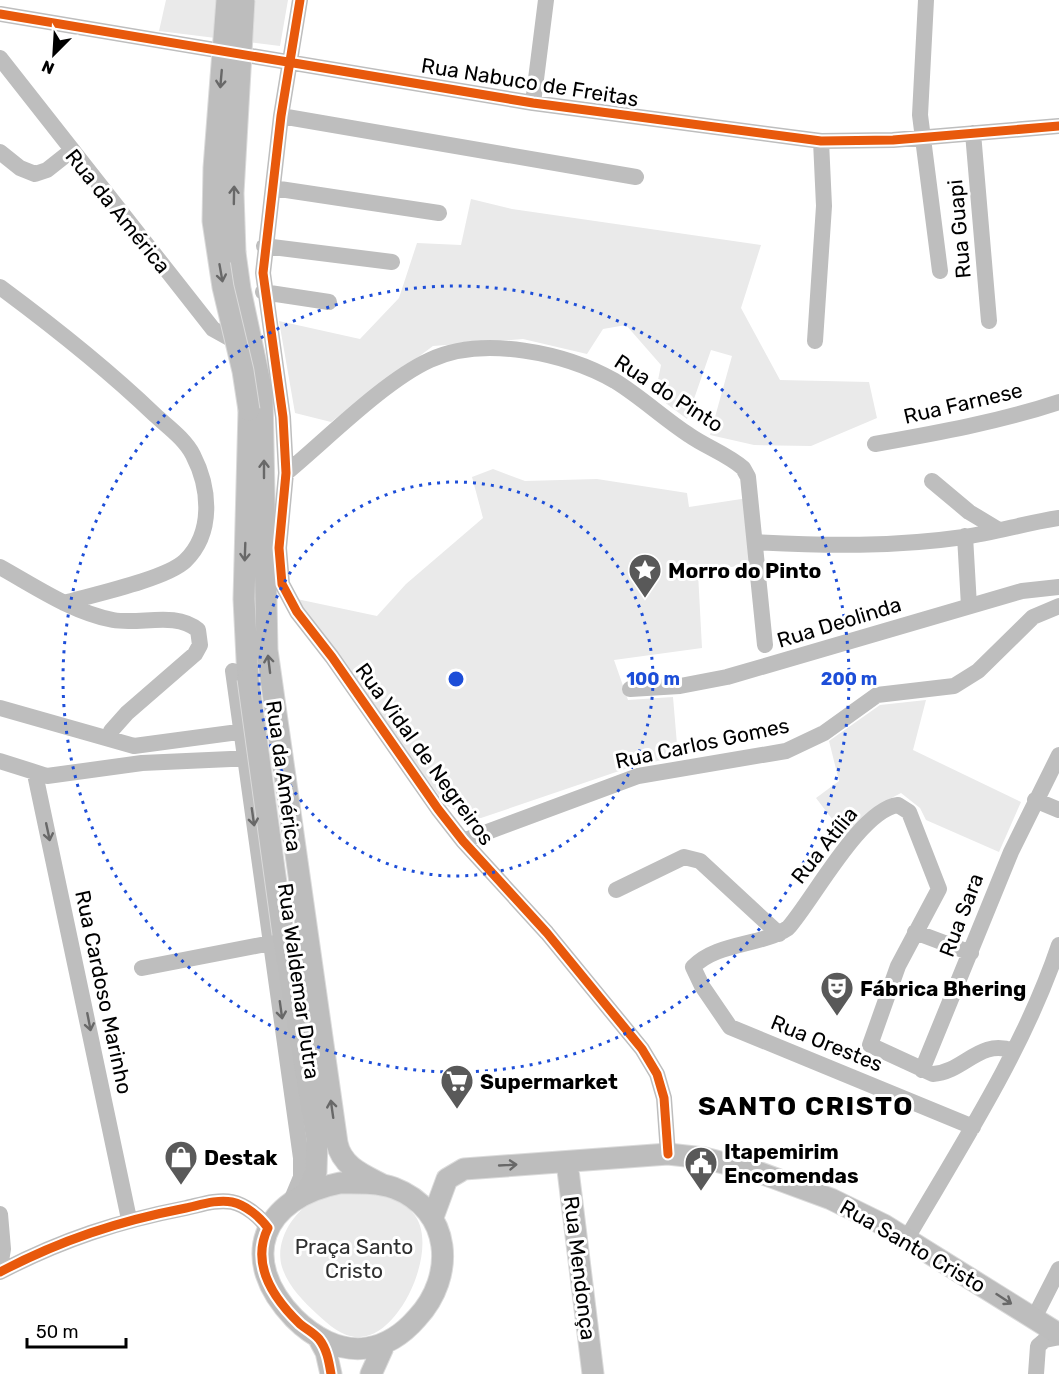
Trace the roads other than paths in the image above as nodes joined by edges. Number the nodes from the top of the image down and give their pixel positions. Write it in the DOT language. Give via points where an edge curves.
graph roads {
  1 [pos="227,0"];
  2 [pos="244,0"];
  3 [pos="300,0"];
  4 [pos="546,0"];
  5 [pos="926,0"];
  6 [pos="0,14"];
  7 [pos="0,58"];
  8 [pos="290,62"];
  9 [pos="534,102"];
  10 [pos="281,116"];
  11 [pos="1059,126"];
  12 [pos="973,133"];
  13 [pos="922,138"];
  14 [pos="821,141"];
  15 [pos="71,151"];
  16 [pos="0,152"];
  17 [pos="636,177"];
  18 [pos="273,188"];
  19 [pos="439,213"];
  20 [pos="264,246"];
  21 [pos="392,262"];
  22 [pos="940,270"];
  23 [pos="0,287"];
  24 [pos="263,292"];
  25 [pos="328,302"];
  26 [pos="989,321"];
  27 [pos="252,341"];
  28 [pos="815,341"];
  29 [pos="1059,402"];
  30 [pos="875,444"];
  31 [pos="286,473"];
  32 [pos="932,481"];
  33 [pos="1059,518"];
  34 [pos="999,530"];
  35 [pos="965,536"];
  36 [pos="755,542"];
  37 [pos="0,567"];
  38 [pos="1059,587"];
  39 [pos="64,603"];
  40 [pos="969,606"];
  41 [pos="1059,606"];
  42 [pos="765,645"];
  43 [pos="241,675"];
  44 [pos="630,689"];
  45 [pos="0,708"];
  46 [pos="276,727"];
  47 [pos="240,733"];
  48 [pos="112,738"];
  49 [pos="280,754"];
  50 [pos="1059,755"];
  51 [pos="244,759"];
  52 [pos="0,761"];
  53 [pos="35,774"];
  54 [pos="1035,800"];
  55 [pos="1059,810"];
  56 [pos="463,841"];
  57 [pos="616,890"];
  58 [pos="915,932"];
  59 [pos="779,934"];
  60 [pos="277,939"];
  61 [pos="1059,945"];
  62 [pos="971,953"];
  63 [pos="693,967"];
  64 [pos="142,968"];
  65 [pos="1013,1051"];
  66 [pos="922,1070"];
  67 [pos="973,1127"];
  68 [pos="668,1154"];
  69 [pos="567,1162"];
  70 [pos="383,1185"];
  71 [pos="306,1194"];
  72 [pos="287,1206"];
  73 [pos="0,1214"];
  74 [pos="433,1217"];
  75 [pos="129,1219"];
  76 [pos="268,1228"];
  77 [pos="907,1238"];
  78 [pos="0,1269"];
  79 [pos="1059,1269"];
  80 [pos="1034,1318"];
  81 [pos="1059,1335"];
  82 [pos="318,1337"];
  83 [pos="385,1343"];
  84 [pos="331,1374"];
  85 [pos="371,1374"];
  86 [pos="593,1374"];
  87 [pos="1036,1374"];
  1 -- 43 [label="main road, one-way, bridge" via="213,168 213,221 249,410"];
  27 -- 2 [label="main road, Rua da América, one-way, bridge" via="236,253 233,193"];
  3 -- 8 [label="street, Rua Vidal de Negreiros"];
  4 -- 9 [label="street"];
  5 -- 13 [label="street"];
  6 -- 8 [label="street, Rua Nabuco de Freitas"];
  7 -- 15 [label="street, Rua da América"];
  8 -- 9 [label="street, Rua Nabuco de Freitas"];
  8 -- 10 [label="street, Rua Vidal de Negreiros"];
  9 -- 14 [label="street, Rua Nabuco de Freitas"];
  10 -- 17 [label="street"];
  10 -- 18 [label="street, Rua Vidal de Negreiros"];
  11 -- 12 [label="street, Rua Nabuco de Freitas"];
  12 -- 13 [label="street, Rua Nabuco de Freitas"];
  12 -- 26 [label="street, Rua Guapi"];
  13 -- 14 [label="street, Rua Nabuco de Freitas"];
  13 -- 22 [label="street"];
  14 -- 28 [label="street" via="824,206"];
  15 -- 16 [label="street" via="47,170 35,174"];
  15 -- 27 [label="street, Rua da América" via="213,329 231,339"];
  18 -- 19 [label="street"];
  18 -- 20 [label="street, Rua Vidal de Negreiros"];
  20 -- 21 [label="street"];
  20 -- 24 [label="street, Rua Vidal de Negreiros"];
  23 -- 39 [label="street" via="105,369 178,436 192,454 206,491 208,506 203,528 184,562 167,572"];
  24 -- 25 [label="street"];
  24 -- 31 [label="street, Rua Vidal de Negreiros" via="280,380"];
  46 -- 27 [label="main road, Rua da América, one-way" via="264,592 262,392"];
  29 -- 30 [label="street, Rua Farnese" via="962,428"];
  31 -- 36 [label="street, Rua do Pinto" via="379,395 430,360 485,349 552,355 613,380 690,436 743,468 748,477"];
  31 -- 56 [label="street, Rua Vidal de Negreiros" via="279,568 289,599"];
  32 -- 34 [label="street" via="969,512"];
  33 -- 34 [label="street"];
  34 -- 35 [label="street"];
  35 -- 36 [label="street" via="875,545"];
  35 -- 40 [label="street"];
  36 -- 42 [label="street, Rua do Pinto"];
  37 -- 39 [label="street"];
  38 -- 40 [label="street, Rua Deolinda" via="1022,591"];
  39 -- 48 [label="street" via="115,620 189,622 198,630 200,645 195,654 114,726"];
  40 -- 44 [label="street, Rua Deolinda" via="737,675 680,686"];
  41 -- 56 [label="street, Rua Carlos Gomes" via="1033,617 978,671 954,687 877,695 824,734 786,751 638,776"];
  43 -- 47 [label="street, Rua Waldemar Dutra"];
  43 -- 60 [label="main road, bridge"];
  45 -- 48 [label="street"];
  46 -- 47 [label="street"];
  46 -- 49 [label="main road, Rua da América"];
  47 -- 48 [label="street" via="143,746 123,745"];
  47 -- 51 [label="street, Rua Waldemar Dutra"];
  49 -- 51 [label="street"];
  70 -- 49 [label="main road, Rua da América, one-way" via="351,1167 338,1147"];
  50 -- 54 [label="street, Rua Sara"];
  51 -- 53 [label="street" via="142,763 57,776"];
  51 -- 60 [label="street, Rua Waldemar Dutra, one-way"];
  52 -- 53 [label="street"];
  53 -- 75 [label="street, Rua Cardoso Marinho, one-way"];
  54 -- 55 [label="street"];
  54 -- 62 [label="street, Rua Sara"];
  56 -- 68 [label="street, Rua Vidal de Negreiros" via="642,1049 657,1074 664,1098"];
  57 -- 59 [label="street" via="691,857"];
  58 -- 59 [label="street, Rua Atília" via="937,895 938,883 909,812 898,805 872,819 838,857 795,920"];
  58 -- 62 [label="street"];
  58 -- 66 [label="street, Rua Atília" via="870,1042 875,1049"];
  59 -- 63 [label="street, Rua Atília" via="726,950"];
  60 -- 64 [label="street"];
  60 -- 71 [label="main road" via="317,1148 316,1172"];
  60 -- 72 [label="street, Rua Waldemar Dutra, one-way" via="302,1168 297,1189"];
  61 -- 65 [label="street"];
  62 -- 66 [label="street, Rua Sara"];
  63 -- 67 [label="street, Rua Orestes" via="730,1027"];
  65 -- 66 [label="street" via="996,1046 939,1073"];
  65 -- 67 [label="street"];
  67 -- 77 [label="street"];
  68 -- 69 [label="main road, Rua Santo Cristo"];
  68 -- 77 [label="main road, Rua Santo Cristo" via="704,1158 784,1180"];
  74 -- 69 [label="main road, Rua Santo Cristo, one-way" via="445,1184 459,1170"];
  69 -- 86 [label="main road, Rua Mendonça"];
  70 -- 71 [label="main road" via="340,1183"];
  70 -- 74 [label="main road" via="409,1196"];
  71 -- 72 [label="main road"];
  72 -- 76 [label="main road"];
  73 -- 78 [label="street"];
  74 -- 83 [label="main road" via="444,1246 440,1281 418,1317"];
  75 -- 76 [label="street" via="229,1201 252,1212"];
  75 -- 78 [label="street"];
  76 -- 82 [label="main road" via="263,1263 269,1285 289,1312"];
  77 -- 80 [label="main road, Rua Santo Cristo, one-way"];
  79 -- 80 [label="street"];
  80 -- 81 [label="main road, Rua Santo Cristo"];
  81 -- 87 [label="street" via="1038,1346"];
  82 -- 83 [label="main road" via="350,1348"];
  82 -- 84 [label="main road"];
  83 -- 85 [label="main road"];
}
